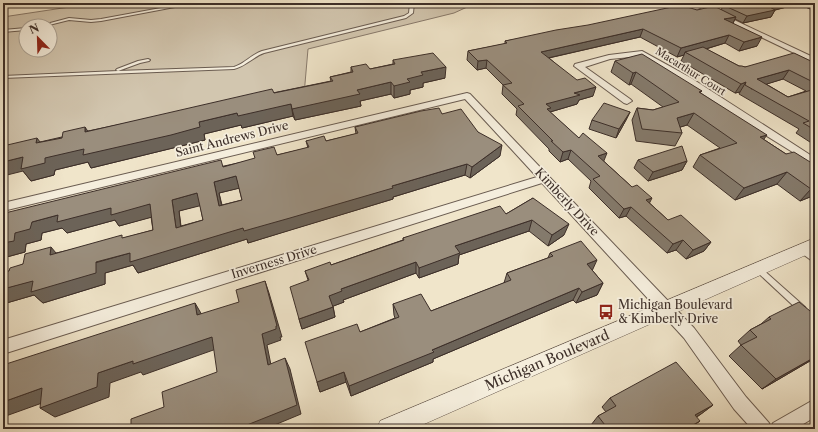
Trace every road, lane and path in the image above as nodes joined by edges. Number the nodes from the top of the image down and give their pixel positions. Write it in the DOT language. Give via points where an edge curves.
graph roads {
  1 [pos="194,3"];
  2 [pos="412,3"];
  3 [pos="693,3"];
  4 [pos="58,22"];
  5 [pos="18,29"];
  6 [pos="3,31"];
  7 [pos="148,60"];
  8 [pos="815,61"];
  9 [pos="111,72"];
  10 [pos="3,77"];
  11 [pos="467,96"];
  12 [pos="627,101"];
  13 [pos="815,163"];
  14 [pos="545,178"];
  15 [pos="3,207"];
  16 [pos="811,252"];
  17 [pos="758,269"];
  18 [pos="667,308"];
  19 [pos="809,315"];
  20 [pos="3,347"];
  21 [pos="815,407"];
  22 [pos="389,429"];
  23 [pos="763,429"];
  24 [pos="779,429"];
  1 -- 4 [label="lane" via="101,20 68,19"];
  2 -- 9 [label="lane" via="411,12 405,17 263,52 239,66 203,70"];
  3 -- 8 [label="street"];
  5 -- 6 [label="lane"];
  7 -- 9 [label="lane"];
  9 -- 10 [label="lane"];
  11 -- 14 [label="street, Kimberly Drive"];
  11 -- 15 [label="street, Saint Andrews Drive"];
  12 -- 13 [label="street, Macarthur Court" via="578,66 609,57 642,53"];
  14 -- 18 [label="street, Kimberly Drive"];
  14 -- 20 [label="street, Inverness Drive"];
  16 -- 17 [label="street, Michigan Boulevard"];
  17 -- 18 [label="street, Michigan Boulevard"];
  17 -- 19 [label="lane"];
  18 -- 22 [label="street, Michigan Boulevard"];
  18 -- 23 [label="street, Kimberly Drive"];
  21 -- 24 [label="street"];
}
